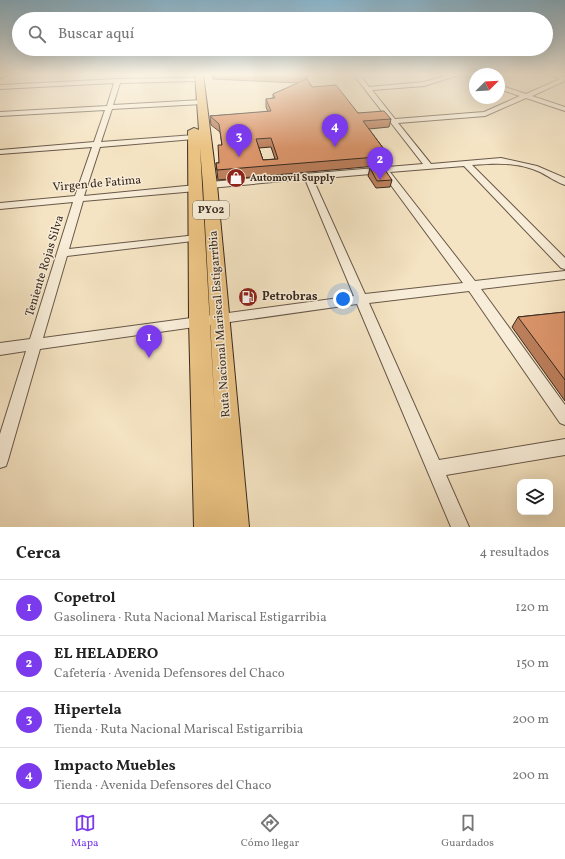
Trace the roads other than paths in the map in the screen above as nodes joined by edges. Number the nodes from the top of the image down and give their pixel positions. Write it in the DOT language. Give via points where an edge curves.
graph roads {
  1 [pos="113,99"];
  2 [pos="198,99"];
  3 [pos="375,99"];
  4 [pos="522,99"];
  5 [pos="531,99"];
  6 [pos="198,102"];
  7 [pos="110,107"];
  8 [pos="565,109"];
  9 [pos="0,114"];
  10 [pos="392,121"];
  11 [pos="194,137"];
  12 [pos="97,144"];
  13 [pos="0,152"];
  14 [pos="466,163"];
  15 [pos="429,166"];
  16 [pos="384,170"];
  17 [pos="565,172"];
  18 [pos="308,176"];
  19 [pos="561,180"];
  20 [pos="203,186"];
  21 [pos="79,198"];
  22 [pos="0,206"];
  23 [pos="197,238"];
  24 [pos="62,253"];
  25 [pos="563,259"];
  26 [pos="565,275"];
  27 [pos="472,286"];
  28 [pos="361,298"];
  29 [pos="209,320"];
  30 [pos="34,344"];
  31 [pos="0,349"];
  32 [pos="565,418"];
  33 [pos="565,447"];
  34 [pos="0,460"];
  35 [pos="435,469"];
  36 [pos="208,527"];
  37 [pos="235,527"];
  38 [pos="460,527"];
  1 -- 7 [label="street, Teniente Rojas Silva"];
  2 -- 6 [label="highway, Ruta Nacional Mariscal Estigarribia / PY02"];
  3 -- 10 [label="street"];
  4 -- 10 [label="street" via="485,114"];
  5 -- 8 [label="street"];
  6 -- 7 [label="street"];
  6 -- 11 [label="highway, Ruta Nacional Mariscal Estigarribia / PY02"];
  6 -- 20 [label="highway, Ruta Nacional Mariscal Estigarribia / PY02"];
  7 -- 9 [label="street"];
  7 -- 12 [label="street, Teniente Rojas Silva"];
  10 -- 15 [label="street"];
  11 -- 12 [label="street"];
  11 -- 20 [label="highway, Ruta Nacional Mariscal Estigarribia / PY02"];
  12 -- 13 [label="street"];
  12 -- 21 [label="street, Teniente Rojas Silva"];
  14 -- 15 [label="street, Virgen de Fatima"];
  14 -- 19 [label="street, Virgen de Fatima" via="516,161"];
  14 -- 25 [label="street"];
  15 -- 16 [label="street, Virgen de Fatima"];
  16 -- 18 [label="street, Virgen de Fatima"];
  16 -- 27 [label="street"];
  17 -- 19 [label="street"];
  18 -- 20 [label="street, Virgen de Fatima"];
  18 -- 28 [label="street"];
  20 -- 21 [label="street, Virgen de Fatima"];
  20 -- 23 [label="highway, Ruta Nacional Mariscal Estigarribia / PY02"];
  20 -- 29 [label="highway, Ruta Nacional Mariscal Estigarribia / PY02"];
  21 -- 22 [label="street, Virgen de Fatima"];
  21 -- 24 [label="street, Teniente Rojas Silva"];
  23 -- 24 [label="street"];
  23 -- 29 [label="highway, Ruta Nacional Mariscal Estigarribia / PY02"];
  24 -- 30 [label="street, Teniente Rojas Silva"];
  26 -- 27 [label="street"];
  27 -- 28 [label="street"];
  27 -- 32 [label="street"];
  28 -- 29 [label="street"];
  28 -- 35 [label="street"];
  29 -- 30 [label="street"];
  29 -- 36 [label="highway, Ruta Nacional Mariscal Estigarribia / PY02"];
  29 -- 37 [label="highway, Ruta Nacional Mariscal Estigarribia / PY02"];
  30 -- 31 [label="street"];
  30 -- 34 [label="street, Teniente Rojas Silva"];
  33 -- 35 [label="street"];
  35 -- 38 [label="street"];
}
